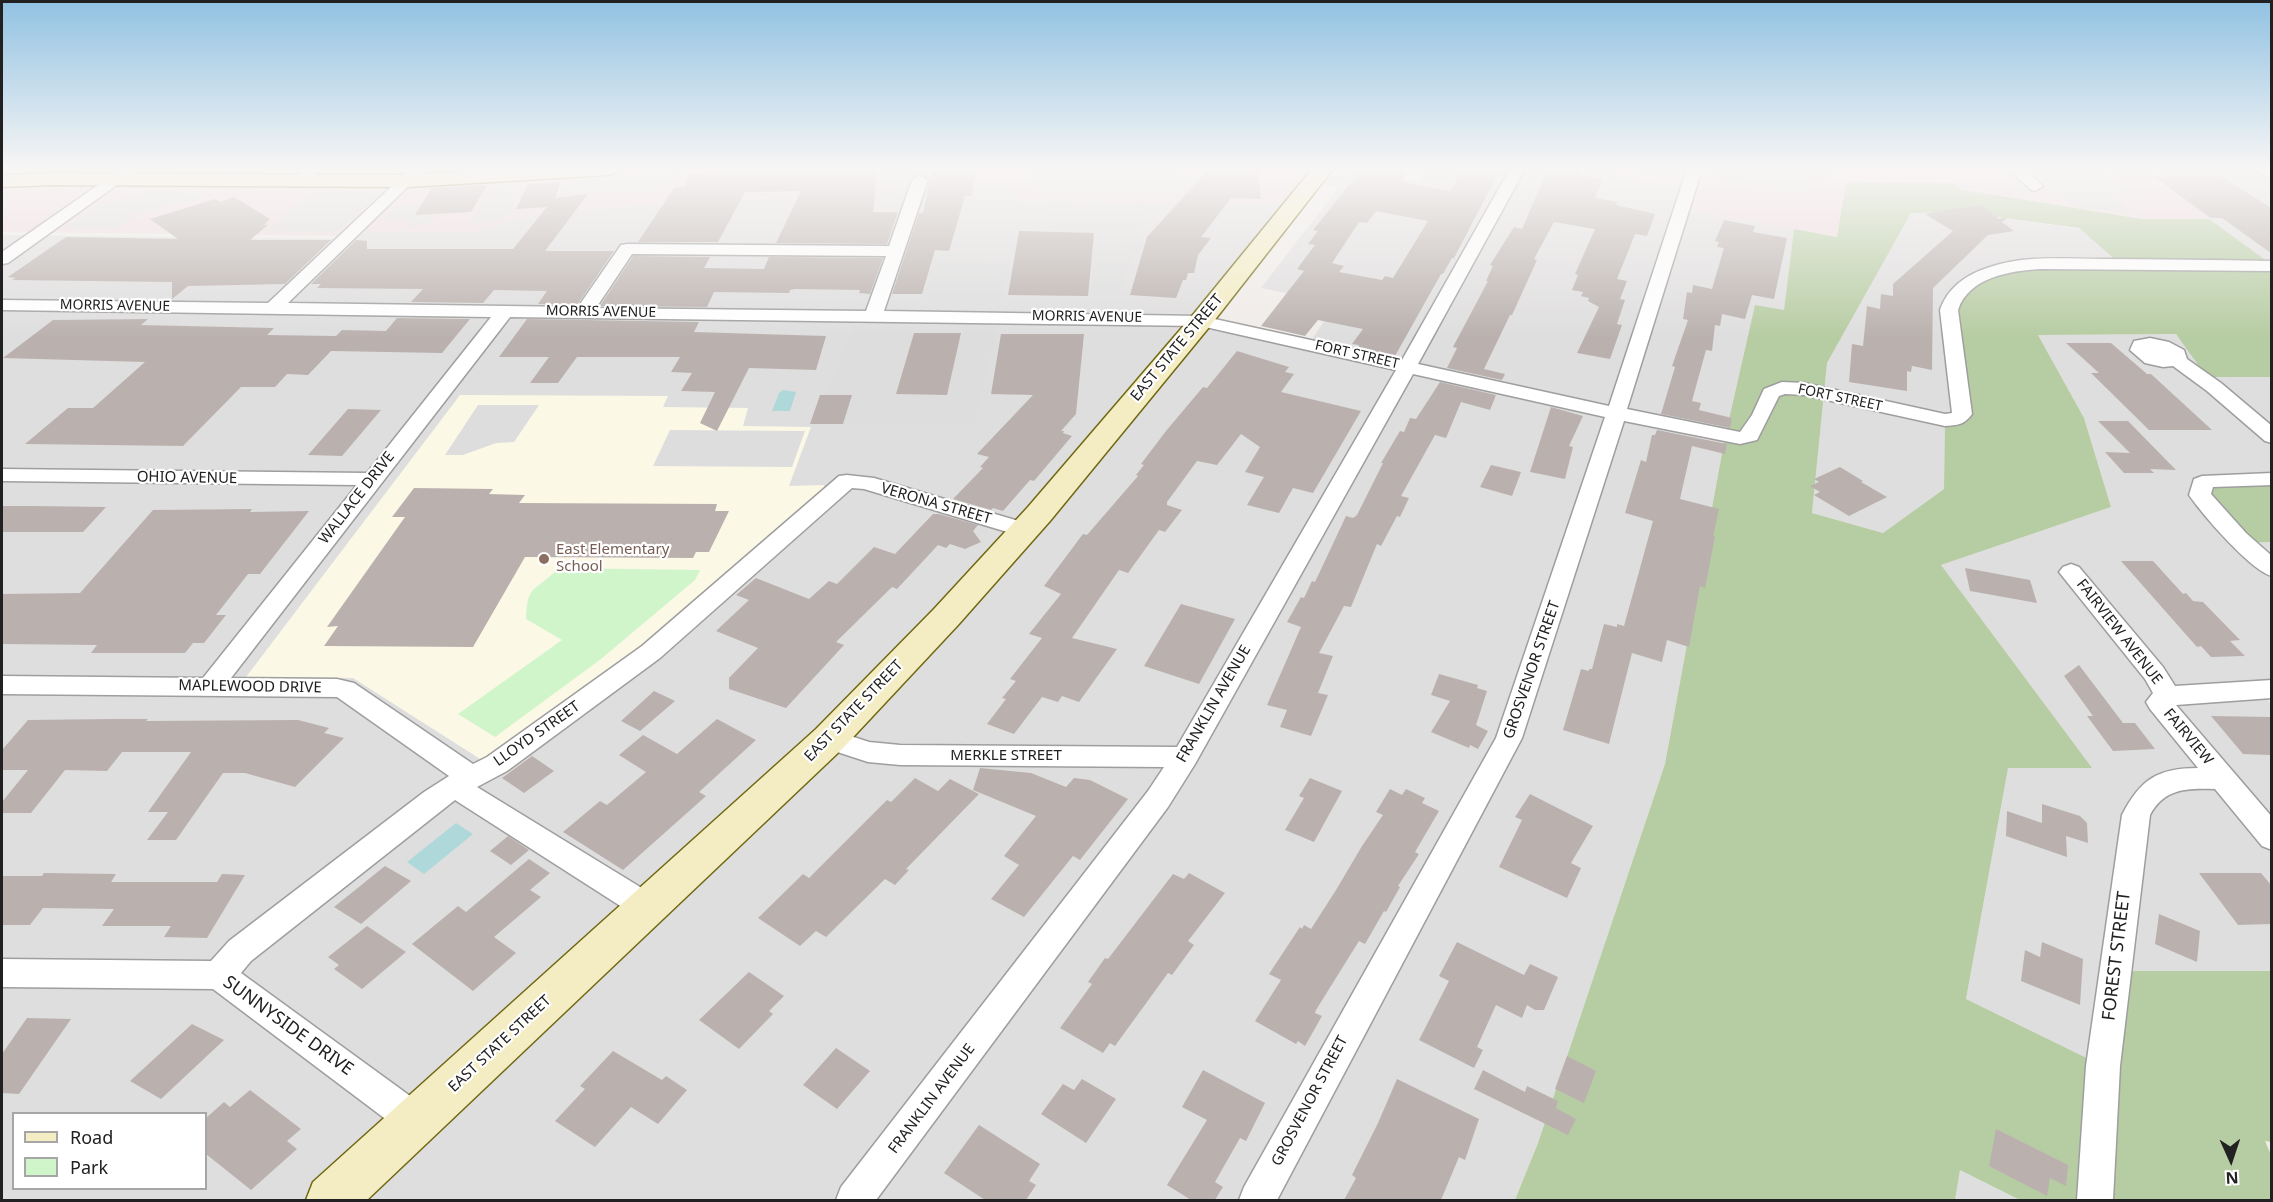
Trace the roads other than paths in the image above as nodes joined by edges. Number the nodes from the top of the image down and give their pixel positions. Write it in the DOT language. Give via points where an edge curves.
graph roads {
  1 [pos="51,225"];
  2 [pos="360,225"];
  3 [pos="905,225"];
  4 [pos="1278,225"];
  5 [pos="1487,225"];
  6 [pos="1677,225"];
  7 [pos="896,252"];
  8 [pos="2,259"];
  9 [pos="2271,266"];
  10 [pos="2,305"];
  11 [pos="273,308"];
  12 [pos="505,311"];
  13 [pos="584,312"];
  14 [pos="874,315"];
  15 [pos="1201,321"];
  16 [pos="2176,360"];
  17 [pos="1408,367"];
  18 [pos="1616,413"];
  19 [pos="2271,437"];
  20 [pos="2,475"];
  21 [pos="372,479"];
  22 [pos="2271,479"];
  23 [pos="847,481"];
  24 [pos="1024,530"];
  25 [pos="2271,569"];
  26 [pos="2071,572"];
  27 [pos="2,685"];
  28 [pos="210,687"];
  29 [pos="2271,689"];
  30 [pos="2168,696"];
  31 [pos="829,739"];
  32 [pos="1185,757"];
  33 [pos="2224,779"];
  34 [pos="463,781"];
  35 [pos="2271,838"];
  36 [pos="647,906"];
  37 [pos="2,973"];
  38 [pos="219,975"];
  39 [pos="416,1121"];
  40 [pos="331,1200"];
  41 [pos="854,1200"];
  42 [pos="1257,1200"];
  43 [pos="2095,1200"];
  1 -- 8 [label="street"];
  2 -- 11 [label="street"];
  3 -- 7 [label="street"];
  4 -- 15 [label="main road, EAST STATE STREET"];
  5 -- 17 [label="street, FRANKLIN AVENUE"];
  6 -- 18 [label="street, GROSVENOR STREET"];
  7 -- 13 [label="street" via="627,249"];
  7 -- 14 [label="street"];
  9 -- 18 [label="street, FORT STREET" via="2057,264 1993,271 1958,291 1950,303 1962,414 1954,421 1790,388 1771,393 1750,436 1745,438"];
  10 -- 11 [label="street, MORRIS AVENUE"];
  11 -- 12 [label="street, MORRIS AVENUE"];
  12 -- 13 [label="street, MORRIS AVENUE"];
  12 -- 21 [label="street, WALLACE DRIVE"];
  13 -- 14 [label="street, MORRIS AVENUE"];
  14 -- 15 [label="street, MORRIS AVENUE"];
  15 -- 17 [label="street, FORT STREET"];
  15 -- 24 [label="main road, EAST STATE STREET"];
  16 -- 19 [label="street"];
  17 -- 18 [label="street, FORT STREET"];
  17 -- 32 [label="street, FRANKLIN AVENUE"];
  18 -- 42 [label="street, GROSVENOR STREET" via="1509,738"];
  20 -- 21 [label="street, OHIO AVENUE"];
  21 -- 28 [label="street, WALLACE DRIVE"];
  22 -- 25 [label="street" via="2210,482 2202,484 2200,495"];
  23 -- 24 [label="street, VERONA STREET" via="866,483"];
  23 -- 34 [label="street, LLOYD STREET" via="651,652 497,764"];
  24 -- 31 [label="main road, EAST STATE STREET"];
  26 -- 30 [label="street, FAIRVIEW AVENUE" via="2154,673"];
  27 -- 28 [label="street, MAPLEWOOD DRIVE"];
  28 -- 34 [label="street, MAPLEWOOD DRIVE" via="345,690"];
  29 -- 30 [label="street, FAIRVIEW AVENUE"];
  30 -- 33 [label="street, FAIRVIEW" via="2159,702"];
  31 -- 32 [label="street, MERKLE STREET" via="858,750 900,755"];
  31 -- 36 [label="main road, EAST STATE STREET"];
  32 -- 41 [label="street, FRANKLIN AVENUE" via="1080,904"];
  33 -- 35 [label="street"];
  33 -- 43 [label="street, FOREST STREET" via="2197,778 2162,784 2148,794 2136,815 2103,1066"];
  34 -- 36 [label="street, MAPLEWOOD DRIVE"];
  34 -- 38 [label="street, LLOYD STREET" via="240,951"];
  36 -- 39 [label="main road, EAST STATE STREET"];
  37 -- 38 [label="street, SUNNYSIDE DRIVE"];
  38 -- 39 [label="street, SUNNYSIDE DRIVE"];
  39 -- 40 [label="main road, EAST STATE STREET"];
}
